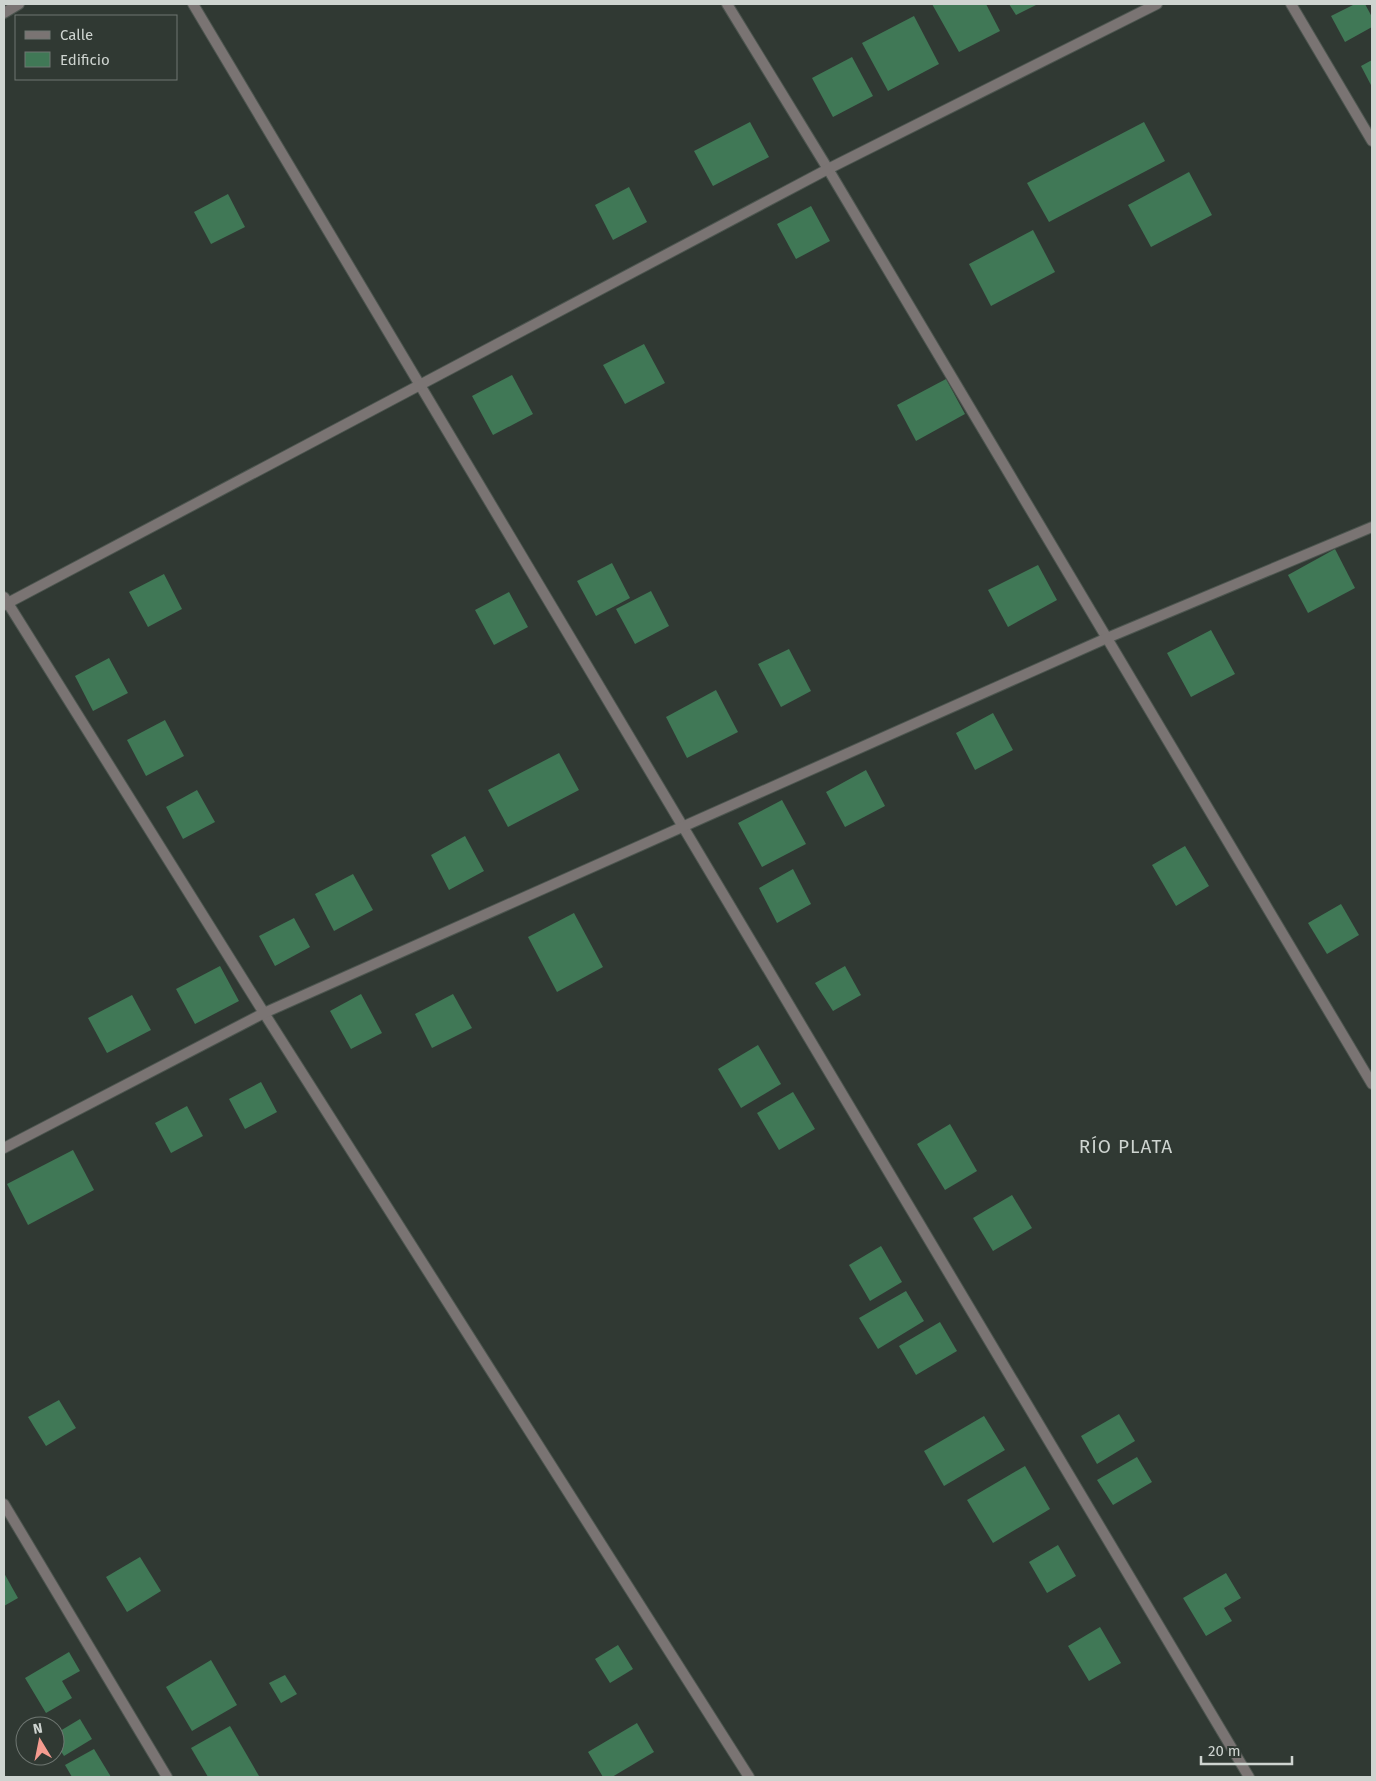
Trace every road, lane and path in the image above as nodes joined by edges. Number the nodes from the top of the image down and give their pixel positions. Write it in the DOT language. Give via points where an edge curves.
graph roads {
  1 [pos="19,4"];
  2 [pos="193,4"];
  3 [pos="727,4"];
  4 [pos="1157,4"];
  5 [pos="1291,4"];
  6 [pos="4,13"];
  7 [pos="1372,140"];
  8 [pos="828,169"];
  9 [pos="420,385"];
  10 [pos="1372,527"];
  11 [pos="5,602"];
  12 [pos="1106,638"];
  13 [pos="683,827"];
  14 [pos="264,1013"];
  15 [pos="1372,1084"];
  16 [pos="4,1148"];
  17 [pos="4,1504"];
  18 [pos="167,1777"];
  19 [pos="750,1777"];
  20 [pos="1249,1777"];
  1 -- 6 [label="street"];
  2 -- 9 [label="street"];
  3 -- 8 [label="street"];
  4 -- 8 [label="street"];
  5 -- 7 [label="street"];
  8 -- 9 [label="street"];
  8 -- 12 [label="street"];
  9 -- 11 [label="street"];
  9 -- 13 [label="street"];
  10 -- 12 [label="street"];
  11 -- 14 [label="street"];
  12 -- 13 [label="street"];
  12 -- 15 [label="street"];
  13 -- 14 [label="street"];
  13 -- 20 [label="street"];
  14 -- 16 [label="street"];
  14 -- 19 [label="street"];
  17 -- 18 [label="street"];
}
